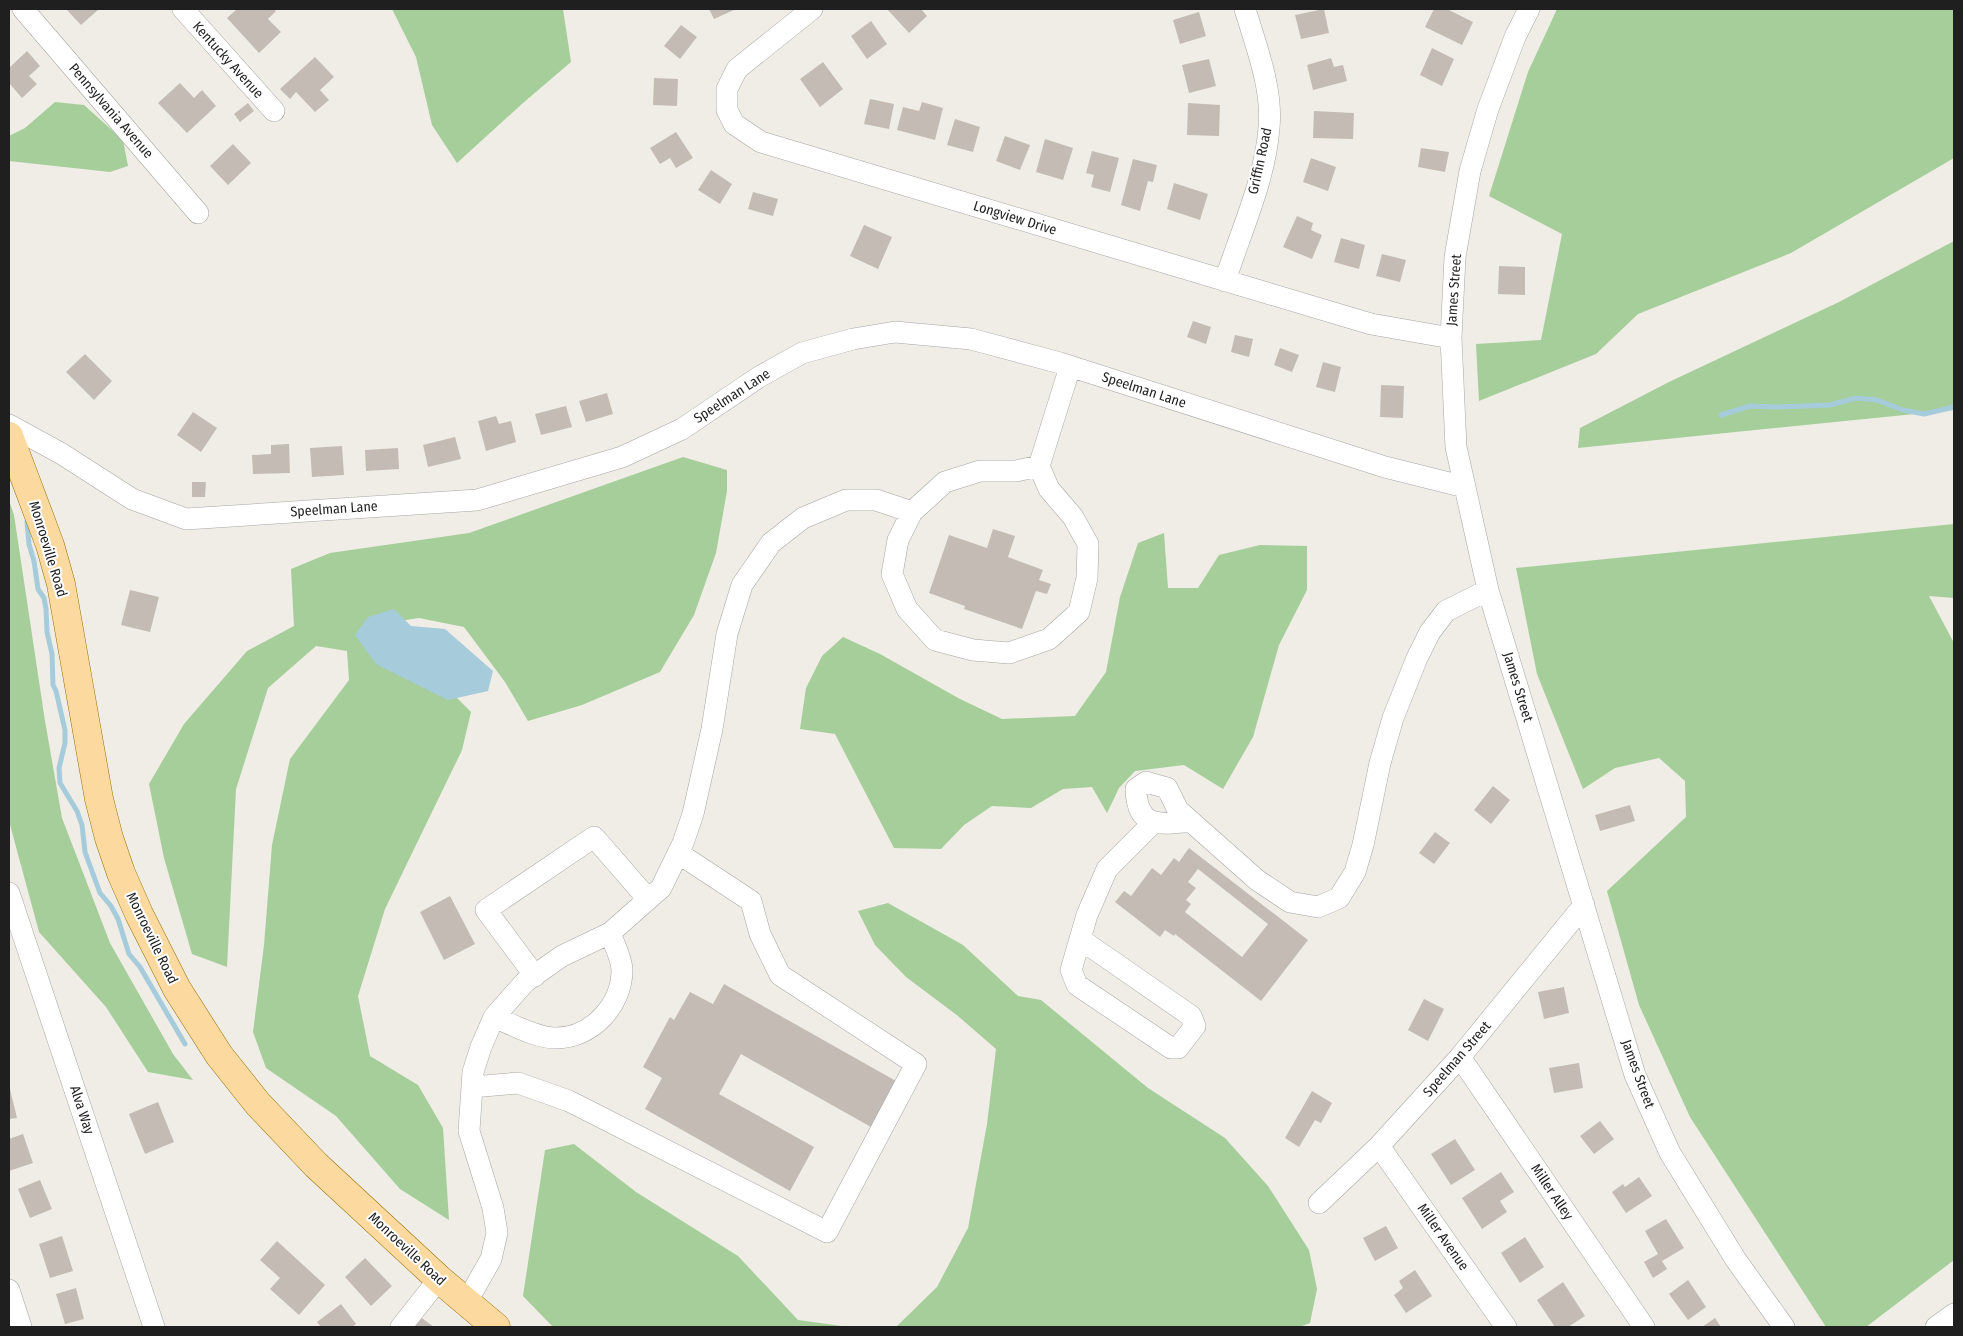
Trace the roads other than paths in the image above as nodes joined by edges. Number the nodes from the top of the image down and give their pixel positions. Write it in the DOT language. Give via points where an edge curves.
graph roads {
  1 [pos="23,9"];
  2 [pos="183,9"];
  3 [pos="812,9"];
  4 [pos="1245,9"];
  5 [pos="1529,9"];
  6 [pos="274,111"];
  7 [pos="198,213"];
  8 [pos="1224,281"];
  9 [pos="1451,338"];
  10 [pos="1070,367"];
  11 [pos="9,425"];
  12 [pos="9,436"];
  13 [pos="1039,466"];
  14 [pos="1465,487"];
  15 [pos="912,512"];
  16 [pos="1488,590"];
  17 [pos="1190,821"];
  18 [pos="1153,823"];
  19 [pos="678,854"];
  20 [pos="9,893"];
  21 [pos="648,899"];
  22 [pos="1584,905"];
  23 [pos="610,933"];
  24 [pos="1080,939"];
  25 [pos="535,976"];
  26 [pos="494,1017"];
  27 [pos="1460,1057"];
  28 [pos="472,1087"];
  29 [pos="1379,1146"];
  30 [pos="1319,1203"];
  31 [pos="438,1279"];
  32 [pos="9,1290"];
  33 [pos="466,1302"];
  34 [pos="1954,1314"];
  35 [pos="21,1327"];
  36 [pos="154,1327"];
  37 [pos="401,1327"];
  38 [pos="496,1327"];
  39 [pos="1506,1327"];
  40 [pos="1644,1327"];
  41 [pos="1784,1327"];
  42 [pos="1936,1327"];
  1 -- 7 [label="street, Pennsylvania Avenue"];
  2 -- 6 [label="street, Kentucky Avenue"];
  3 -- 8 [label="street, Longview Drive" via="737,69 727,89 727,110 734,124 761,142"];
  4 -- 8 [label="street, Griffin Road" via="1266,84 1269,127 1259,180"];
  5 -- 9 [label="street, James Street" via="1501,73 1470,171 1455,257"];
  8 -- 9 [label="street, Longview Drive" via="1371,324"];
  9 -- 14 [label="street, James Street" via="1456,447"];
  10 -- 11 [label="street, Speelman Lane" via="971,339 895,332 854,339 802,353 759,377 682,429 622,457 477,500 186,519 132,500 62,454"];
  10 -- 13 [label="street"];
  10 -- 14 [label="street, Speelman Lane" via="1385,467"];
  12 -- 31 [label="main road, Monroeville Road" via="50,545 61,584 99,799 112,847 139,914 177,989 198,1024 258,1104 316,1165"];
  13 -- 15 [label="street" via="1016,471 980,471 945,482"];
  13 -- 15 [label="street" via="1049,489 1073,517 1088,544 1087,578 1079,612 1049,639 1009,653 973,650 935,640 907,609 892,574 898,540"];
  14 -- 16 [label="street, James Street"];
  15 -- 19 [label="street" via="876,500 846,500 803,518 771,543 742,585 726,634 712,729 693,814"];
  16 -- 17 [label="street" via="1446,611 1430,632 1417,658 1393,718 1355,872 1338,898 1318,907 1290,902 1257,880"];
  16 -- 22 [label="street, James Street"];
  17 -- 18 [label="street"];
  17 -- 18 [label="street" via="1178,810 1167,788 1146,782 1136,789 1136,798 1144,816"];
  18 -- 24 [label="street" via="1107,869"];
  19 -- 21 [label="street" via="661,888"];
  19 -- 28 [label="street" via="751,901 760,934 780,975 916,1064 827,1232 570,1101 518,1083"];
  20 -- 36 [label="street, Alva Way"];
  21 -- 23 [label="street"];
  21 -- 25 [label="street" via="594,837 486,910"];
  22 -- 27 [label="street, Speelman Street"];
  22 -- 41 [label="street, James Street" via="1635,1074 1670,1152 1736,1260"];
  23 -- 25 [label="street" via="562,956"];
  23 -- 26 [label="street" via="622,968 619,990 610,1009 594,1026 578,1034 556,1038 526,1031"];
  24 -- 24 [label="street" via="1071,970 1077,985 1170,1048 1178,1048 1195,1026 1191,1016"];
  25 -- 26 [label="street" via="525,982"];
  26 -- 28 [label="street" via="473,1072"];
  27 -- 29 [label="street, Speelman Street"];
  27 -- 40 [label="street, Miller Alley"];
  28 -- 33 [label="street" via="469,1131 493,1208 497,1233 492,1259"];
  29 -- 30 [label="street, Speelman Street"];
  29 -- 39 [label="street, Miller Avenue"];
  31 -- 33 [label="main road, Monroeville Road"];
  31 -- 37 [label="street"];
  32 -- 35 [label="street"];
  33 -- 38 [label="main road, Monroeville Road"];
  34 -- 42 [label="street"];
}
